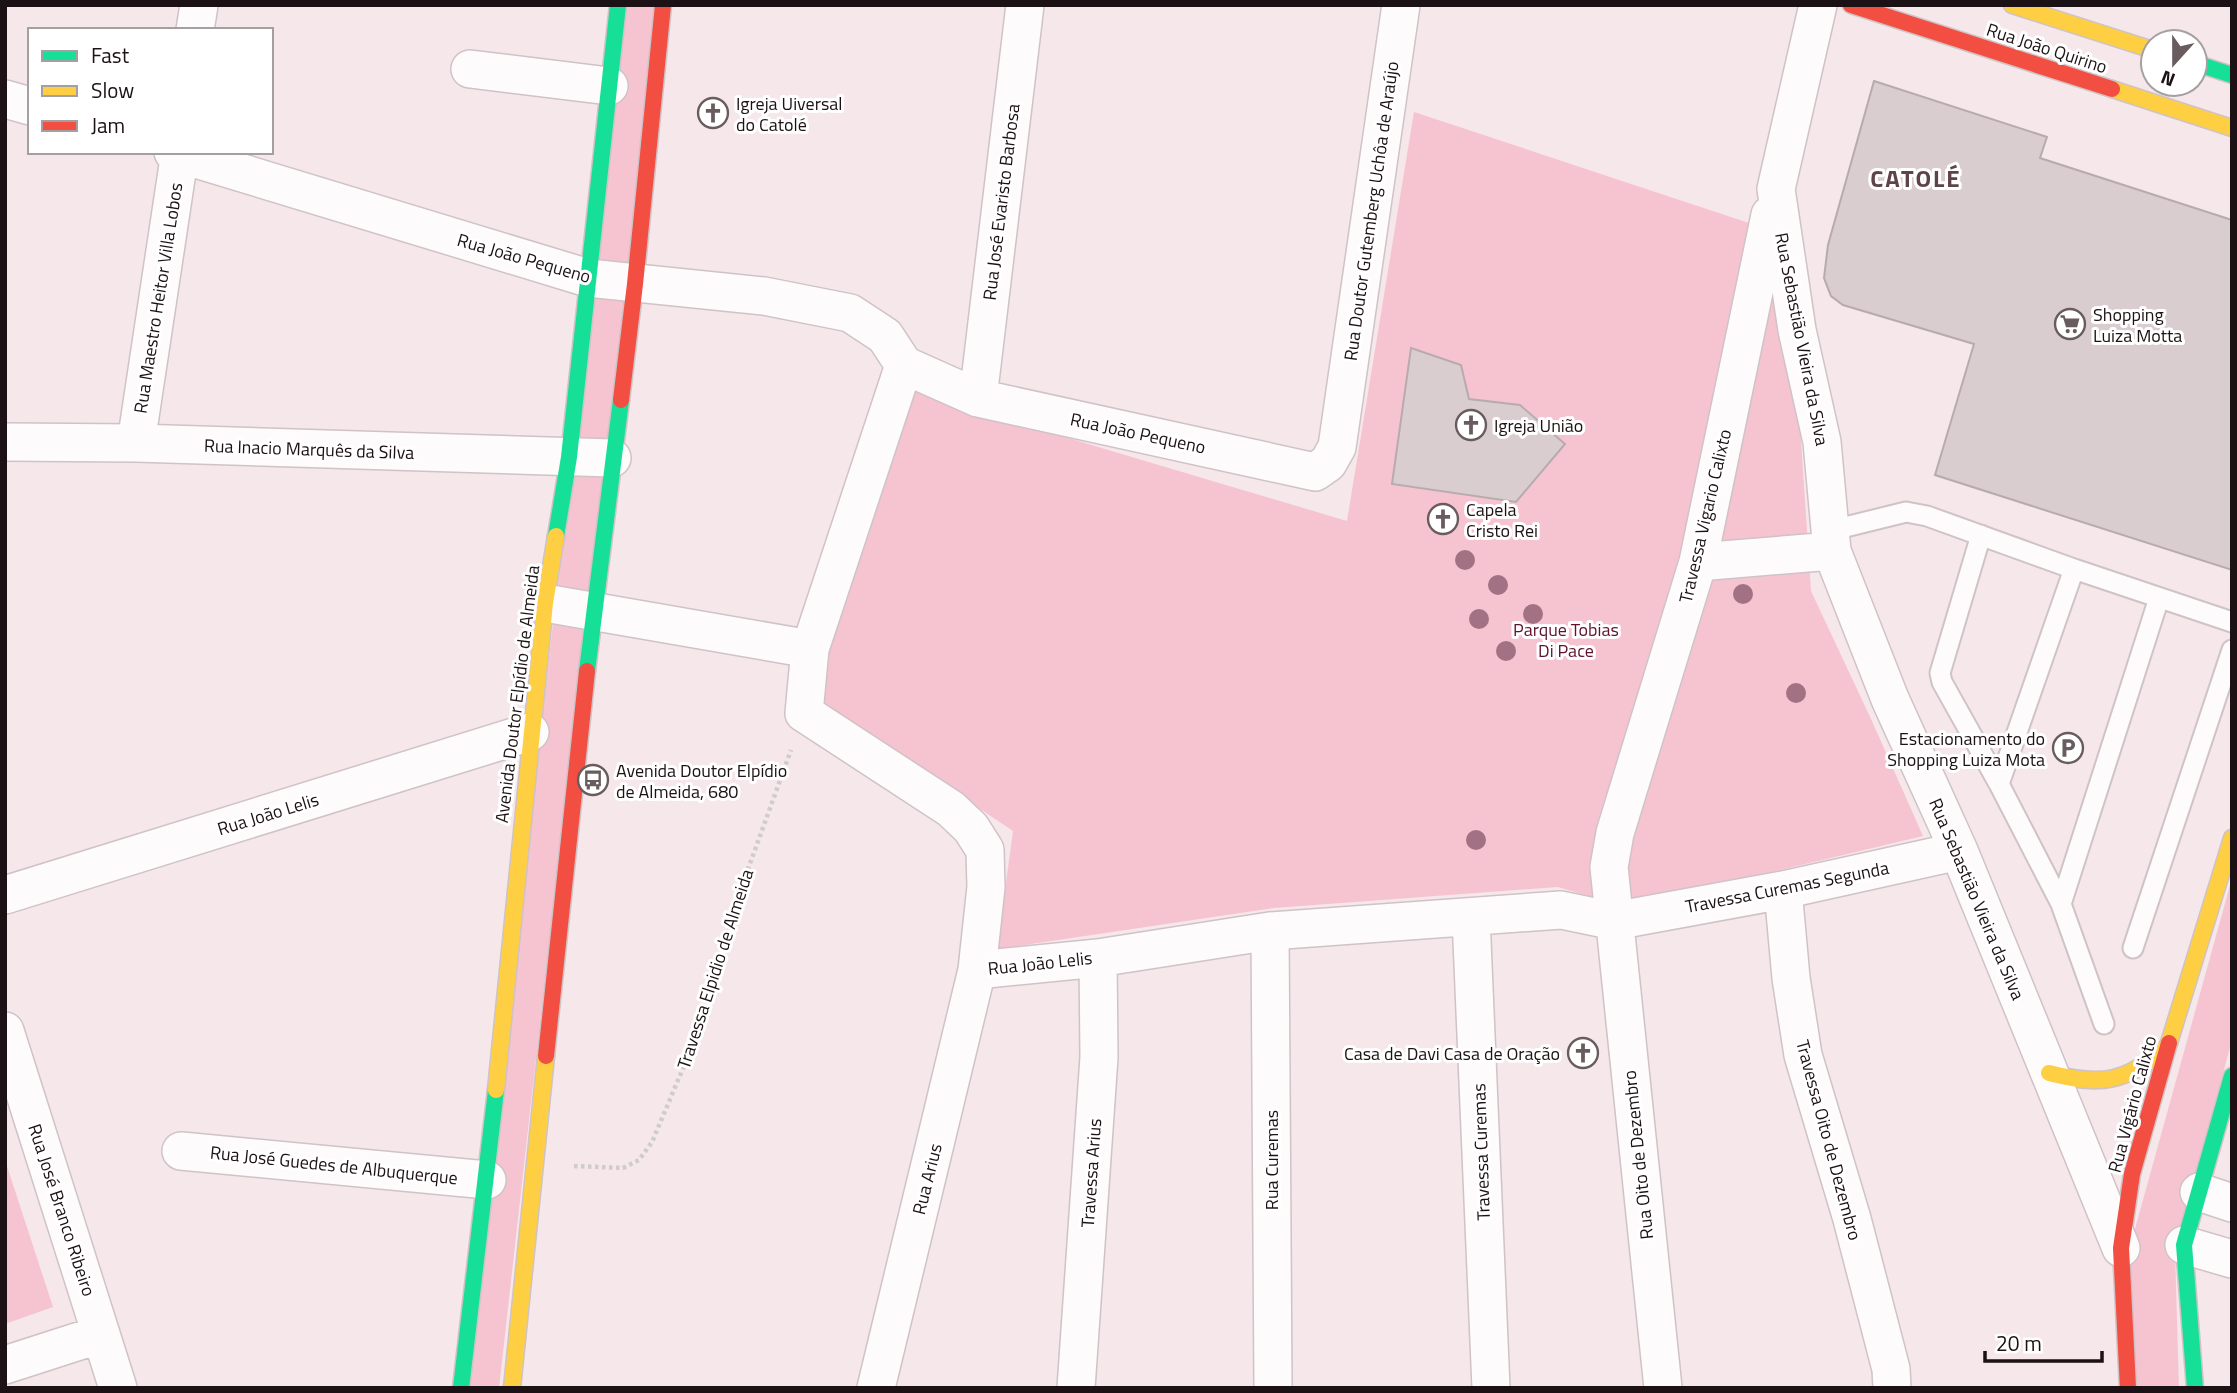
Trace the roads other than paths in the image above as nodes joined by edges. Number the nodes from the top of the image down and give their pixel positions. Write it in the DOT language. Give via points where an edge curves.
graph roads {
  1 [pos="198,5"];
  2 [pos="618,5"];
  3 [pos="663,5"];
  4 [pos="1025,5"];
  5 [pos="1401,5"];
  6 [pos="1818,5"];
  7 [pos="1851,5"];
  8 [pos="2012,5"];
  9 [pos="195,28"];
  10 [pos="2139,46"];
  11 [pos="2209,68"];
  12 [pos="470,69"];
  13 [pos="2232,75"];
  14 [pos="609,86"];
  15 [pos="5,99"];
  16 [pos="28,105"];
  17 [pos="2232,128"];
  18 [pos="178,154"];
  19 [pos="181,154"];
  20 [pos="1776,189"];
  21 [pos="588,278"];
  22 [pos="635,284"];
  23 [pos="904,365"];
  24 [pos="978,398"];
  25 [pos="1341,417"];
  26 [pos="5,442"];
  27 [pos="136,443"];
  28 [pos="569,457"];
  29 [pos="612,458"];
  30 [pos="1981,535"];
  31 [pos="1831,541"];
  32 [pos="1698,562"];
  33 [pos="2074,569"];
  34 [pos="2160,598"];
  35 [pos="545,603"];
  36 [pos="593,613"];
  37 [pos="2232,622"];
  38 [pos="810,649"];
  39 [pos="2232,650"];
  40 [pos="530,732"];
  41 [pos="1999,784"];
  42 [pos="2232,838"];
  43 [pos="1959,851"];
  44 [pos="1783,890"];
  45 [pos="5,895"];
  46 [pos="2061,904"];
  47 [pos="1471,917"];
  48 [pos="1614,921"];
  49 [pos="1270,931"];
  50 [pos="2133,948"];
  51 [pos="1098,958"];
  52 [pos="977,970"];
  53 [pos="2104,1024"];
  54 [pos="5,1031"];
  55 [pos="2168,1046"];
  56 [pos="2049,1073"];
  57 [pos="2232,1076"];
  58 [pos="180,1151"];
  59 [pos="487,1180"];
  60 [pos="2215,1197"];
  61 [pos="2184,1245"];
  62 [pos="2121,1248"];
  63 [pos="2232,1259"];
  64 [pos="101,1334"];
  65 [pos="5,1365"];
  66 [pos="118,1388"];
  67 [pos="461,1388"];
  68 [pos="512,1388"];
  69 [pos="876,1388"];
  70 [pos="1076,1388"];
  71 [pos="1273,1388"];
  72 [pos="1491,1388"];
  73 [pos="1663,1388"];
  74 [pos="1892,1388"];
  75 [pos="2129,1388"];
  76 [pos="2195,1388"];
  1 -- 9 [label="street"];
  2 -- 14 [label="main road, Avenida Doutor Elpídio de Almeida"];
  3 -- 22 [label="main road"];
  4 -- 24 [label="street, Rua José Evaristo Barbosa"];
  5 -- 25 [label="street, Rua Doutor Gutemberg Uchôa de Araújo"];
  6 -- 20 [label="street, Rua Sebastião Vieira da Silva"];
  7 -- 17 [label="main road, Rua João Quirino"];
  8 -- 10 [label="main road, Rua João Quirino"];
  11 -- 13 [label="main road"];
  12 -- 14 [label="street"];
  14 -- 21 [label="main road, Avenida Doutor Elpídio de Almeida"];
  15 -- 16 [label="street"];
  18 -- 27 [label="street, Rua Maestro Heitor Villa Lobos"];
  19 -- 21 [label="street, Rua João Pequeno"];
  20 -- 31 [label="street, Rua Sebastião Vieira da Silva" via="1797,330 1822,442"];
  20 -- 32 [label="street, Travessa Vigario Calixto"];
  21 -- 22 [label="street, Rua João Pequeno"];
  21 -- 28 [label="main road, Avenida Doutor Elpídio de Almeida"];
  22 -- 23 [label="street, Rua João Pequeno" via="764,296 850,313 885,336"];
  22 -- 29 [label="main road"];
  23 -- 24 [label="street, Rua João Pequeno"];
  23 -- 38 [label="street"];
  24 -- 25 [label="street, Rua João Pequeno" via="1315,472 1328,463 1337,447"];
  26 -- 27 [label="street, Rua Inacio Marquês da Silva"];
  27 -- 28 [label="street, Rua Inacio Marquês da Silva"];
  28 -- 29 [label="street, Rua Inacio Marquês da Silva"];
  28 -- 35 [label="main road, Avenida Doutor Elpídio de Almeida"];
  29 -- 36 [label="main road"];
  30 -- 31 [label="lane" via="1906,512"];
  30 -- 33 [label="lane"];
  30 -- 41 [label="lane" via="1940,673"];
  31 -- 32 [label="street"];
  31 -- 43 [label="street, Rua Sebastião Vieira da Silva" via="1890,699"];
  32 -- 48 [label="street, Travessa Vigario Calixto" via="1615,833 1609,867"];
  33 -- 34 [label="lane"];
  33 -- 41 [label="lane"];
  34 -- 37 [label="lane"];
  34 -- 46 [label="lane"];
  35 -- 36 [label="street"];
  35 -- 40 [label="main road, Avenida Doutor Elpídio de Almeida"];
  36 -- 38 [label="street"];
  36 -- 68 [label="main road"];
  38 -- 52 [label="street, Rua João Lelis" via="804,713 951,808 985,850"];
  39 -- 50 [label="lane"];
  40 -- 45 [label="street, Rua João Lelis"];
  40 -- 59 [label="main road, Avenida Doutor Elpídio de Almeida"];
  41 -- 46 [label="lane"];
  42 -- 55 [label="main road, Rua Vigário Calixto"];
  43 -- 44 [label="street, Travessa Curemas Segunda"];
  43 -- 56 [label="street, Rua Sebastião Vieira da Silva"];
  44 -- 48 [label="street, Travessa Curemas Segunda"];
  44 -- 74 [label="street, Travessa Oito de Dezembro" via="1803,1055 1855,1232"];
  46 -- 53 [label="lane"];
  47 -- 48 [label="street, Rua João Lelis" via="1562,910"];
  47 -- 49 [label="street, Rua João Lelis"];
  47 -- 72 [label="street, Travessa Curemas"];
  48 -- 73 [label="street, Rua Oito de Dezembro"];
  49 -- 51 [label="street, Rua João Lelis"];
  49 -- 71 [label="street, Rua Curemas"];
  51 -- 52 [label="street, Rua João Lelis"];
  51 -- 70 [label="street, Travessa Arius" via="1099,1057"];
  52 -- 69 [label="street, Rua Arius"];
  54 -- 64 [label="street, Rua José Branco Ribeiro"];
  55 -- 56 [label="main road" via="2130,1074 2073,1079"];
  55 -- 62 [label="main road, Rua Vigário Calixto" via="2132,1174"];
  56 -- 62 [label="street, Rua Sebastião Vieira da Silva"];
  57 -- 60 [label="main road"];
  58 -- 59 [label="street, Rua José Guedes de Albuquerque"];
  59 -- 67 [label="main road, Avenida Doutor Elpídio de Almeida"];
  60 -- 61 [label="main road"];
  61 -- 63 [label="street"];
  61 -- 76 [label="main road"];
  62 -- 75 [label="main road, Rua Vigário Calixto"];
  64 -- 65 [label="street"];
  64 -- 66 [label="street, Rua José Branco Ribeiro"];
}
